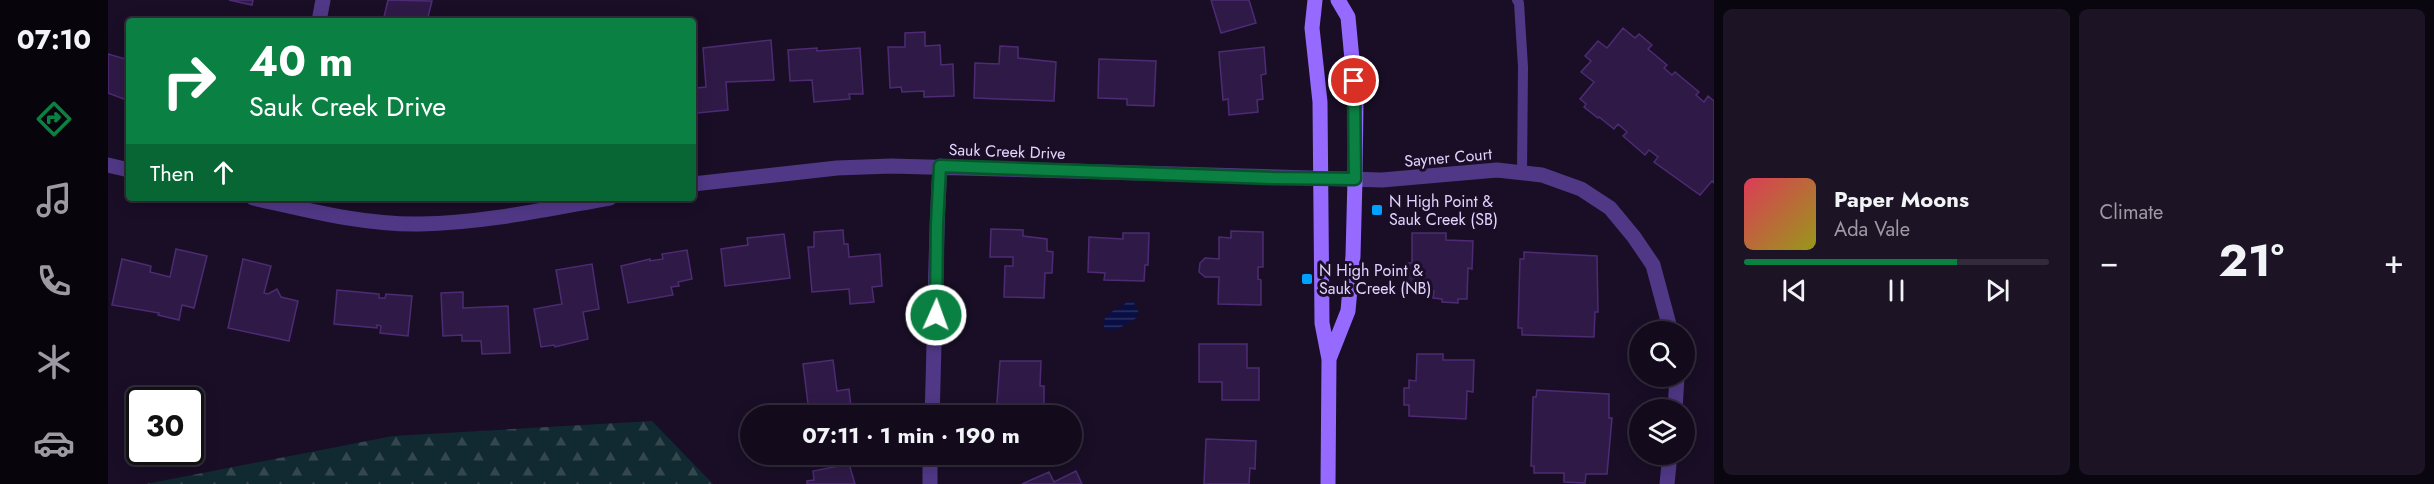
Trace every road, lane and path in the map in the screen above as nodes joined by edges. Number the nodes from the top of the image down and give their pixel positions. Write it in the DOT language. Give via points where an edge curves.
graph roads {
  1 [pos="323,0"];
  2 [pos="1315,0"];
  3 [pos="1338,0"];
  4 [pos="1517,0"];
  5 [pos="320,18"];
  6 [pos="108,165"];
  7 [pos="940,166"];
  8 [pos="126,169"];
  9 [pos="1522,173"];
  10 [pos="1320,177"];
  11 [pos="1355,179"];
  12 [pos="696,184"];
  13 [pos="280,201"];
  14 [pos="593,201"];
  15 [pos="1668,321"];
  16 [pos="1329,359"];
  17 [pos="932,405"];
  18 [pos="930,465"];
  19 [pos="1669,465"];
  20 [pos="930,484"];
  21 [pos="1328,484"];
  22 [pos="1667,484"];
  1 -- 5 [label="street"];
  2 -- 10 [label="street" via="1312,28 1320,102"];
  3 -- 11 [label="street" via="1348,18 1356,102"];
  4 -- 9 [label="lane" via="1523,67"];
  6 -- 8 [label="street"];
  7 -- 10 [label="street, Sauk Creek Drive"];
  7 -- 12 [label="street, Sauk Creek Drive" via="837,168"];
  7 -- 17 [label="street"];
  9 -- 11 [label="street, Sayner Court" via="1497,170"];
  9 -- 15 [label="street, Sayner Court" via="1581,189 1610,208 1653,265"];
  10 -- 11 [label="street, Sayner Court"];
  10 -- 16 [label="street" via="1322,323"];
  11 -- 16 [label="street" via="1348,311"];
  13 -- 14 [label="street" via="351,219 420,224 495,218"];
  16 -- 21 [label="street"];
  18 -- 20 [label="street"];
  19 -- 22 [label="street"];
}
